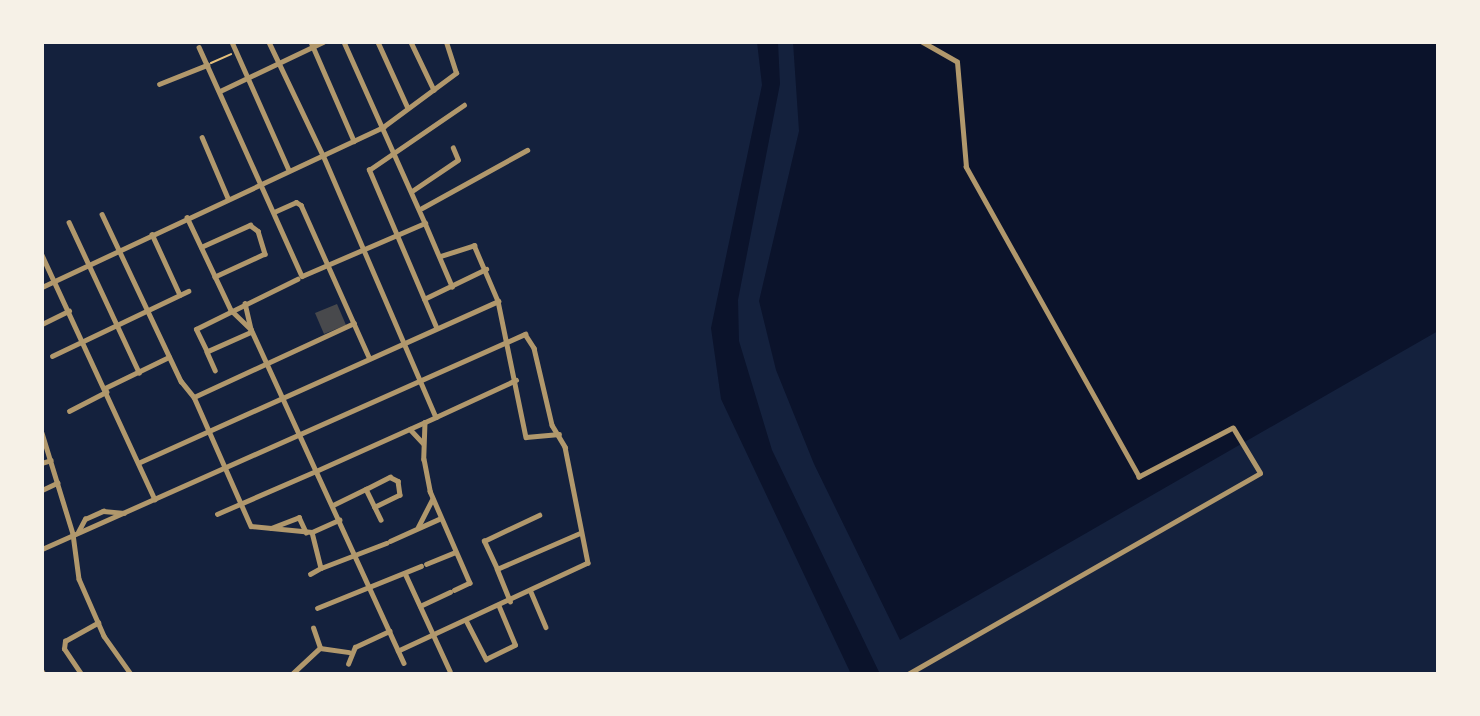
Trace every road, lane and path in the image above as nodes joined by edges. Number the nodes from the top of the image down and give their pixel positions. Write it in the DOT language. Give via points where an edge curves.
graph roads {
  1 [pos="232,42"];
  2 [pos="269,42"];
  3 [pos="323,42"];
  4 [pos="344,42"];
  5 [pos="377,42"];
  6 [pos="411,42"];
  7 [pos="446,42"];
  8 [pos="922,42"];
  9 [pos="312,44"];
  10 [pos="199,47"];
  11 [pos="235,52"];
  12 [pos="279,63"];
  13 [pos="207,65"];
  14 [pos="247,79"];
  15 [pos="159,84"];
  16 [pos="434,90"];
  17 [pos="220,91"];
  18 [pos="464,105"];
  19 [pos="408,108"];
  20 [pos="383,127"];
  21 [pos="202,137"];
  22 [pos="354,141"];
  23 [pos="453,148"];
  24 [pos="527,150"];
  25 [pos="323,155"];
  26 [pos="396,155"];
  27 [pos="289,170"];
  28 [pos="261,183"];
  29 [pos="412,191"];
  30 [pos="228,198"];
  31 [pos="422,208"];
  32 [pos="274,212"];
  33 [pos="102,215"];
  34 [pos="187,216"];
  35 [pos="69,222"];
  36 [pos="425,223"];
  37 [pos="152,234"];
  38 [pos="397,237"];
  39 [pos="201,247"];
  40 [pos="362,248"];
  41 [pos="120,249"];
  42 [pos="42,255"];
  43 [pos="441,256"];
  44 [pos="89,264"];
  45 [pos="329,265"];
  46 [pos="486,270"];
  47 [pos="215,277"];
  48 [pos="299,277"];
  49 [pos="55,281"];
  50 [pos="452,286"];
  51 [pos="42,287"];
  52 [pos="188,291"];
  53 [pos="180,295"];
  54 [pos="424,299"];
  55 [pos="244,303"];
  56 [pos="498,303"];
  57 [pos="230,310"];
  58 [pos="69,311"];
  59 [pos="149,311"];
  60 [pos="354,323"];
  61 [pos="42,324"];
  62 [pos="117,326"];
  63 [pos="436,327"];
  64 [pos="251,331"];
  65 [pos="508,339"];
  66 [pos="404,341"];
  67 [pos="84,342"];
  68 [pos="207,352"];
  69 [pos="52,356"];
  70 [pos="169,357"];
  71 [pos="369,357"];
  72 [pos="268,363"];
  73 [pos="215,370"];
  74 [pos="139,372"];
  75 [pos="420,379"];
  76 [pos="516,380"];
  77 [pos="105,390"];
  78 [pos="282,396"];
  79 [pos="194,397"];
  80 [pos="69,411"];
  81 [pos="436,417"];
  82 [pos="425,422"];
  83 [pos="410,429"];
  84 [pos="212,430"];
  85 [pos="42,433"];
  86 [pos="298,434"];
  87 [pos="559,434"];
  88 [pos="423,443"];
  89 [pos="51,460"];
  90 [pos="42,463"];
  91 [pos="138,463"];
  92 [pos="226,466"];
  93 [pos="316,471"];
  94 [pos="57,483"];
  95 [pos="366,489"];
  96 [pos="42,490"];
  97 [pos="155,499"];
  98 [pos="432,499"];
  99 [pos="241,503"];
  100 [pos="333,505"];
  101 [pos="375,507"];
  102 [pos="125,513"];
  103 [pos="217,514"];
  104 [pos="539,515"];
  105 [pos="439,519"];
  106 [pos="339,520"];
  107 [pos="381,520"];
  108 [pos="417,528"];
  109 [pos="270,529"];
  110 [pos="309,532"];
  111 [pos="75,533"];
  112 [pos="580,533"];
  113 [pos="42,549"];
  114 [pos="455,552"];
  115 [pos="356,556"];
  116 [pos="321,568"];
  117 [pos="497,569"];
  118 [pos="405,573"];
  119 [pos="310,574"];
  120 [pos="370,587"];
  121 [pos="531,592"];
  122 [pos="510,602"];
  123 [pos="420,606"];
  124 [pos="499,607"];
  125 [pos="317,608"];
  126 [pos="467,622"];
  127 [pos="98,623"];
  128 [pos="547,627"];
  129 [pos="313,628"];
  130 [pos="389,631"];
  131 [pos="434,636"];
  132 [pos="320,648"];
  133 [pos="398,651"];
  134 [pos="349,652"];
  135 [pos="404,663"];
  136 [pos="348,664"];
  137 [pos="450,671"];
  138 [pos="81,674"];
  139 [pos="131,674"];
  140 [pos="292,674"];
  141 [pos="908,674"];
  1 -- 11 [label="street"];
  2 -- 12 [label="street"];
  3 -- 9 [label="street"];
  4 -- 20 [label="street"];
  5 -- 19 [label="street"];
  6 -- 16 [label="street"];
  7 -- 16 [label="street" via="458,68"];
  8 -- 141 [label="street" via="957,62 966,167 1139,477 1233,428 1260,473"];
  9 -- 12 [label="street"];
  9 -- 22 [label="street"];
  10 -- 13 [label="street"];
  11 -- 13 [label="path"];
  11 -- 14 [label="street"];
  12 -- 14 [label="street"];
  12 -- 25 [label="street"];
  13 -- 15 [label="street"];
  13 -- 17 [label="street"];
  14 -- 17 [label="street"];
  14 -- 27 [label="street"];
  16 -- 19 [label="street"];
  17 -- 28 [label="street"];
  18 -- 26 [label="street"];
  19 -- 20 [label="street"];
  20 -- 22 [label="street"];
  20 -- 26 [label="street"];
  21 -- 30 [label="street"];
  22 -- 25 [label="street"];
  23 -- 29 [label="street" via="458,160"];
  24 -- 31 [label="street"];
  25 -- 27 [label="street"];
  25 -- 40 [label="street"];
  26 -- 29 [label="street"];
  26 -- 38 [label="street" via="371,167"];
  27 -- 28 [label="street"];
  28 -- 30 [label="street"];
  28 -- 32 [label="street"];
  29 -- 31 [label="street"];
  30 -- 34 [label="street"];
  31 -- 36 [label="street"];
  32 -- 45 [label="street" via="296,202 301,205"];
  32 -- 48 [label="street"];
  33 -- 41 [label="street"];
  34 -- 37 [label="street"];
  34 -- 39 [label="street"];
  35 -- 44 [label="street"];
  36 -- 38 [label="street"];
  36 -- 43 [label="street"];
  37 -- 41 [label="street"];
  37 -- 53 [label="street"];
  38 -- 40 [label="street"];
  38 -- 54 [label="street"];
  39 -- 47 [label="street"];
  39 -- 47 [label="street" via="250,225 258,231 265,254"];
  40 -- 45 [label="street"];
  40 -- 66 [label="street"];
  41 -- 44 [label="street"];
  41 -- 59 [label="street"];
  42 -- 49 [label="street"];
  43 -- 46 [label="street" via="472,244"];
  43 -- 50 [label="street"];
  44 -- 49 [label="street"];
  44 -- 62 [label="street"];
  45 -- 48 [label="street"];
  45 -- 60 [label="street"];
  46 -- 50 [label="street"];
  46 -- 56 [label="street"];
  47 -- 57 [label="street"];
  48 -- 55 [label="street"];
  49 -- 51 [label="street"];
  49 -- 58 [label="street"];
  50 -- 54 [label="street"];
  52 -- 53 [label="street"];
  53 -- 59 [label="street"];
  54 -- 63 [label="street"];
  55 -- 57 [label="street"];
  55 -- 64 [label="street"];
  56 -- 63 [label="street"];
  56 -- 65 [label="street"];
  57 -- 64 [label="street"];
  57 -- 68 [label="street" via="197,327"];
  58 -- 61 [label="street"];
  58 -- 67 [label="street"];
  59 -- 62 [label="street"];
  59 -- 70 [label="street"];
  60 -- 71 [label="street"];
  60 -- 72 [label="street"];
  62 -- 67 [label="street"];
  62 -- 74 [label="street"];
  63 -- 66 [label="street"];
  64 -- 68 [label="street"];
  64 -- 72 [label="street"];
  65 -- 75 [label="street"];
  65 -- 76 [label="street"];
  65 -- 87 [label="street" via="520,334 530,340 551,422"];
  66 -- 71 [label="street"];
  66 -- 75 [label="street"];
  67 -- 69 [label="street"];
  67 -- 77 [label="street"];
  68 -- 73 [label="street"];
  70 -- 74 [label="street"];
  70 -- 79 [label="street"];
  71 -- 78 [label="street"];
  72 -- 78 [label="street"];
  72 -- 79 [label="street"];
  74 -- 77 [label="street"];
  75 -- 81 [label="street"];
  75 -- 86 [label="street"];
  76 -- 81 [label="street"];
  76 -- 87 [label="street" via="526,437"];
  77 -- 80 [label="street"];
  77 -- 91 [label="street"];
  78 -- 84 [label="street"];
  78 -- 86 [label="street"];
  79 -- 84 [label="street"];
  81 -- 82 [label="street"];
  82 -- 83 [label="street"];
  82 -- 88 [label="street"];
  83 -- 88 [label="street"];
  83 -- 93 [label="street"];
  84 -- 91 [label="street"];
  84 -- 92 [label="street"];
  85 -- 89 [label="street"];
  86 -- 92 [label="street"];
  86 -- 93 [label="street"];
  87 -- 112 [label="street"];
  88 -- 98 [label="street"];
  89 -- 90 [label="street"];
  89 -- 94 [label="street"];
  91 -- 97 [label="street"];
  92 -- 97 [label="street"];
  92 -- 99 [label="street"];
  93 -- 99 [label="street"];
  93 -- 100 [label="street"];
  94 -- 96 [label="street"];
  94 -- 111 [label="street"];
  95 -- 100 [label="street"];
  95 -- 101 [label="street"];
  95 -- 101 [label="street" via="390,477 398,481 400,495"];
  97 -- 102 [label="street"];
  98 -- 105 [label="street"];
  98 -- 108 [label="street"];
  99 -- 103 [label="street"];
  99 -- 109 [label="street" via="251,526"];
  100 -- 106 [label="street"];
  101 -- 107 [label="street"];
  102 -- 111 [label="street"];
  102 -- 111 [label="street" via="103,511 85,519"];
  104 -- 117 [label="street" via="482,542"];
  105 -- 108 [label="street"];
  105 -- 114 [label="street"];
  106 -- 110 [label="street"];
  106 -- 115 [label="street"];
  108 -- 115 [label="street"];
  109 -- 110 [label="street"];
  109 -- 110 [label="street" via="299,517"];
  110 -- 116 [label="street"];
  111 -- 113 [label="street"];
  111 -- 127 [label="street" via="76,569"];
  112 -- 117 [label="street"];
  112 -- 121 [label="street" via="587,565"];
  114 -- 118 [label="street"];
  114 -- 123 [label="street" via="470,583"];
  115 -- 116 [label="street"];
  115 -- 120 [label="street"];
  116 -- 119 [label="street"];
  117 -- 122 [label="street"];
  118 -- 120 [label="street"];
  118 -- 123 [label="street"];
  120 -- 125 [label="street"];
  120 -- 130 [label="street"];
  121 -- 122 [label="street"];
  121 -- 128 [label="street"];
  122 -- 124 [label="street"];
  123 -- 131 [label="street"];
  124 -- 126 [label="street"];
  124 -- 126 [label="street" via="515,645 486,659"];
  126 -- 131 [label="street"];
  127 -- 138 [label="street" via="65,642 64,649"];
  127 -- 139 [label="street"];
  129 -- 132 [label="street"];
  130 -- 133 [label="street"];
  130 -- 134 [label="street"];
  131 -- 133 [label="street"];
  131 -- 137 [label="street"];
  132 -- 134 [label="street"];
  132 -- 140 [label="street"];
  133 -- 135 [label="street"];
  134 -- 136 [label="street"];
}
